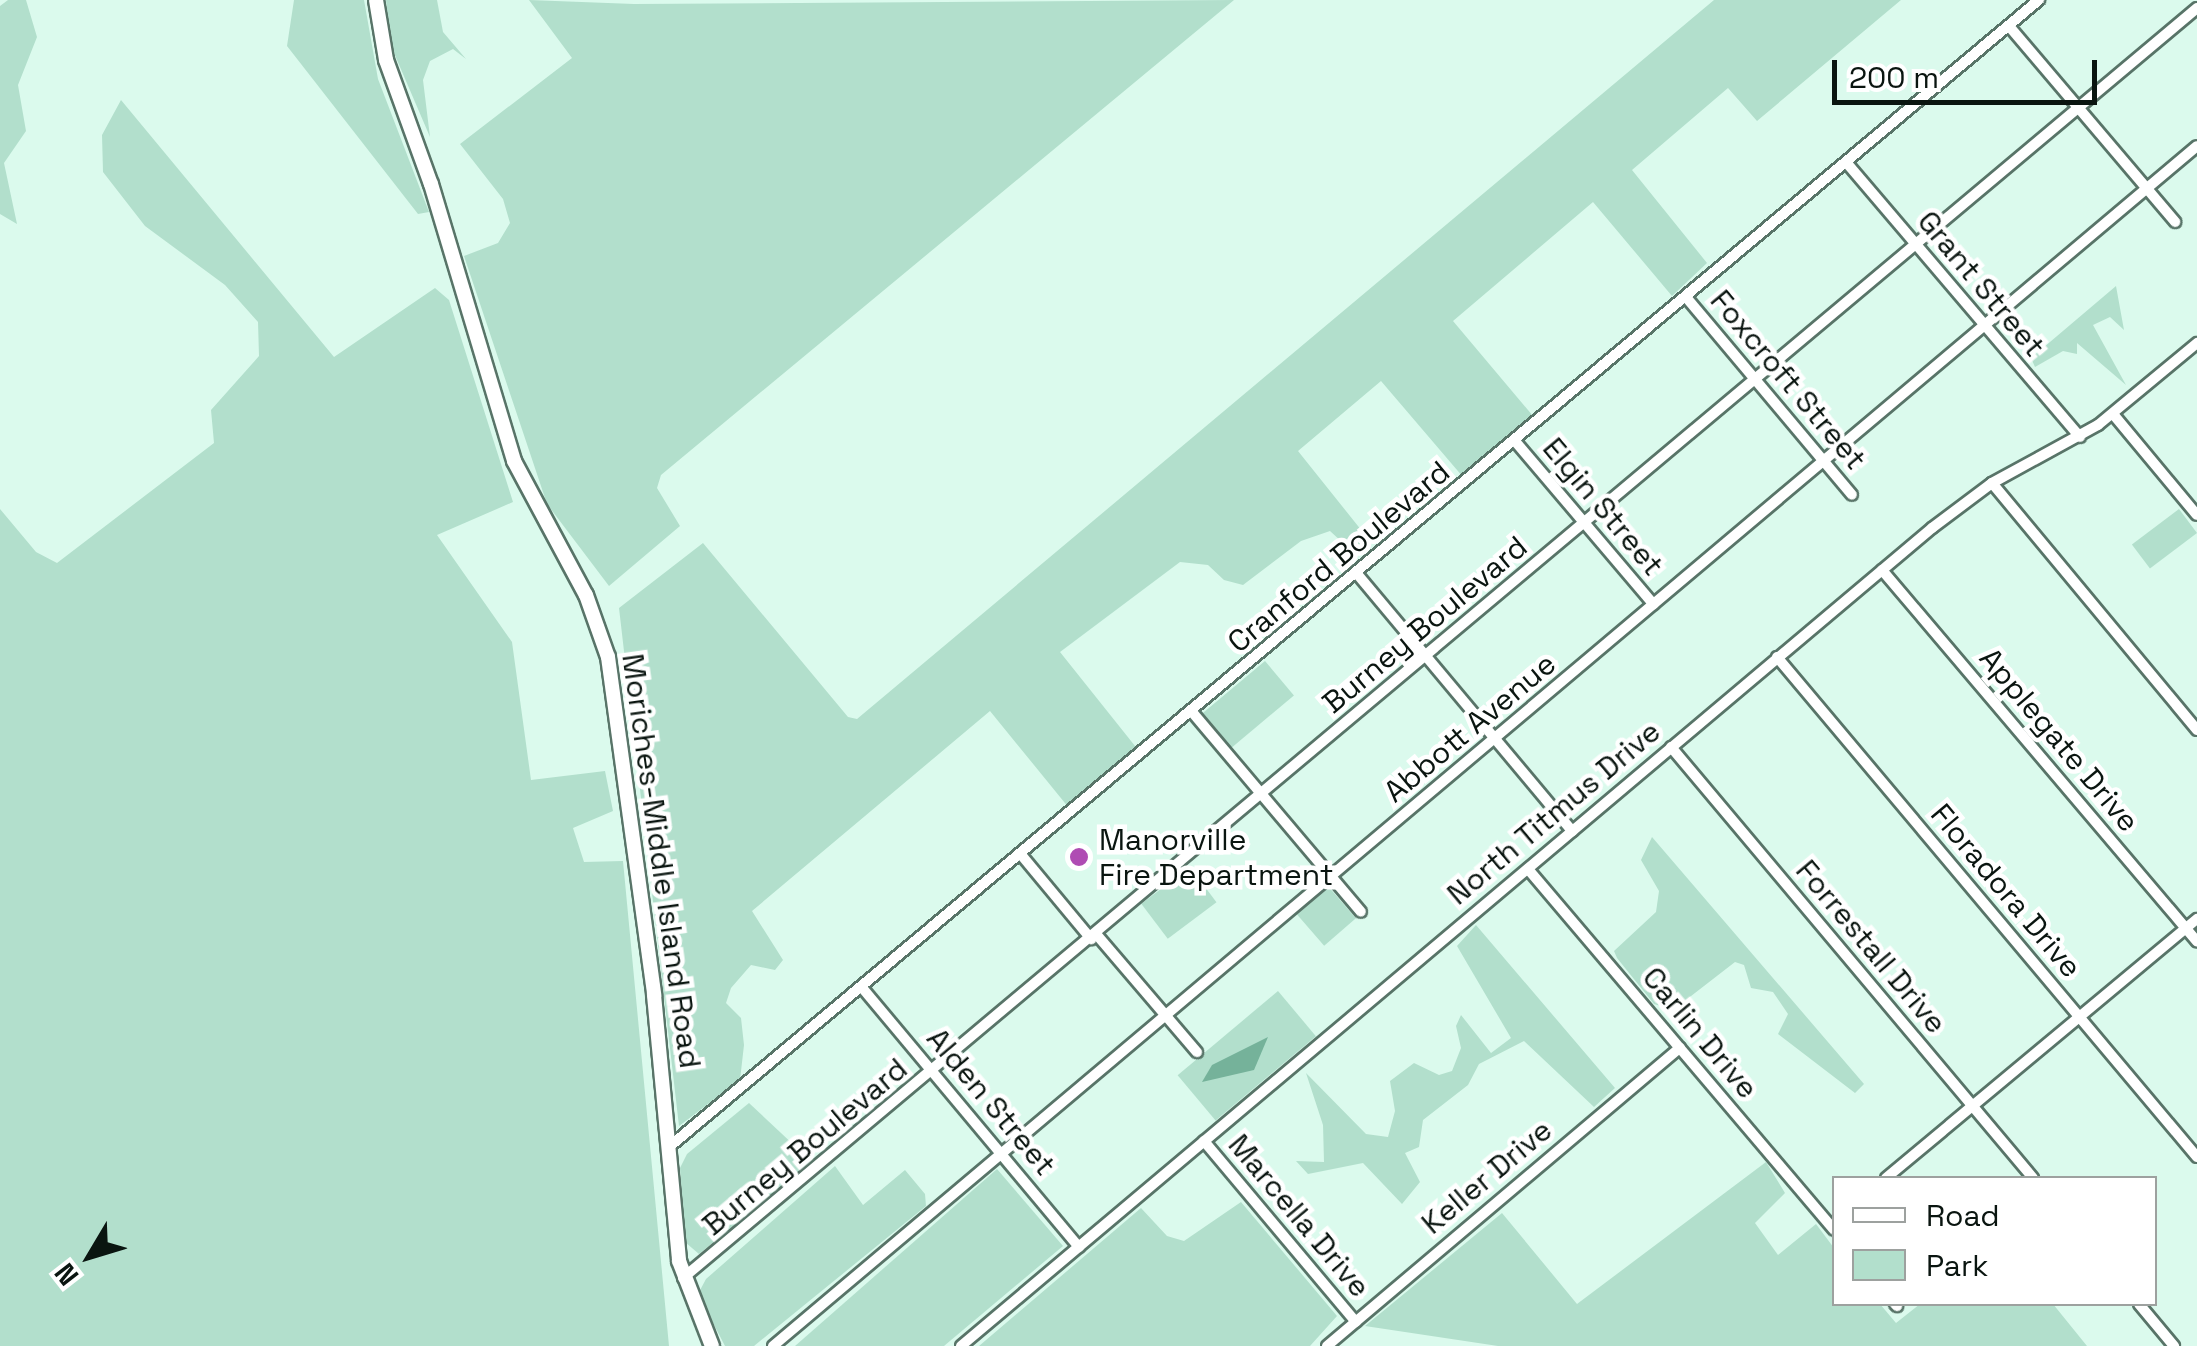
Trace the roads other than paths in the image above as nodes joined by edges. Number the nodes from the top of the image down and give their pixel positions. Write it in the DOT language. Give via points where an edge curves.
graph roads {
  1 [pos="376,0"];
  2 [pos="2039,0"];
  3 [pos="2197,8"];
  4 [pos="2009,26"];
  5 [pos="2078,107"];
  6 [pos="2197,146"];
  7 [pos="1846,162"];
  8 [pos="2147,189"];
  9 [pos="2176,222"];
  10 [pos="1916,244"];
  11 [pos="1686,297"];
  12 [pos="1982,328"];
  13 [pos="2197,343"];
  14 [pos="1754,380"];
  15 [pos="2113,414"];
  16 [pos="2080,437"];
  17 [pos="1515,441"];
  18 [pos="1824,460"];
  19 [pos="1992,483"];
  20 [pos="1852,495"];
  21 [pos="2197,515"];
  22 [pos="1585,524"];
  23 [pos="1882,570"];
  24 [pos="1358,575"];
  25 [pos="1653,604"];
  26 [pos="1427,657"];
  27 [pos="1777,657"];
  28 [pos="1192,713"];
  29 [pos="2197,730"];
  30 [pos="1494,738"];
  31 [pos="1671,747"];
  32 [pos="1262,796"];
  33 [pos="1572,831"];
  34 [pos="1022,857"];
  35 [pos="1528,868"];
  36 [pos="1331,876"];
  37 [pos="1361,912"];
  38 [pos="2197,919"];
  39 [pos="2186,928"];
  40 [pos="1094,937"];
  41 [pos="2197,942"];
  42 [pos="864,990"];
  43 [pos="1165,1016"];
  44 [pos="2080,1017"];
  45 [pos="1680,1048"];
  46 [pos="1198,1052"];
  47 [pos="934,1071"];
  48 [pos="1972,1106"];
  49 [pos="1204,1141"];
  50 [pos="669,1147"];
  51 [pos="1000,1152"];
  52 [pos="2197,1156"];
  53 [pos="1888,1176"];
  54 [pos="2031,1176"];
  55 [pos="1832,1225"];
  56 [pos="1079,1246"];
  57 [pos="682,1278"];
  58 [pos="2140,1306"];
  59 [pos="1356,1322"];
  60 [pos="712,1346"];
  61 [pos="773,1346"];
  62 [pos="961,1346"];
  63 [pos="1327,1346"];
  64 [pos="2174,1346"];
  1 -- 50 [label="main road, Moriches-Middle Island Road" via="386,60 431,184 514,461 586,594 608,657"];
  2 -- 4 [label="street, Cranford Boulevard"];
  3 -- 5 [label="street, Burney Boulevard"];
  4 -- 5 [label="street"];
  4 -- 7 [label="street, Cranford Boulevard"];
  5 -- 8 [label="street"];
  5 -- 10 [label="street, Burney Boulevard"];
  6 -- 8 [label="street, Abbott Avenue"];
  7 -- 10 [label="street, Grant Street"];
  7 -- 11 [label="street, Cranford Boulevard"];
  8 -- 9 [label="street"];
  8 -- 12 [label="street, Abbott Avenue"];
  10 -- 12 [label="street, Grant Street"];
  10 -- 14 [label="street, Burney Boulevard"];
  11 -- 14 [label="street, Foxcroft Street"];
  11 -- 17 [label="street, Cranford Boulevard"];
  12 -- 16 [label="street, Grant Street"];
  12 -- 18 [label="street, Abbott Avenue"];
  13 -- 15 [label="street, North Titmus Drive"];
  14 -- 18 [label="street, Foxcroft Street"];
  14 -- 22 [label="street, Burney Boulevard"];
  15 -- 16 [label="street, North Titmus Drive"];
  15 -- 21 [label="street"];
  16 -- 19 [label="street, North Titmus Drive"];
  17 -- 22 [label="street, Elgin Street"];
  17 -- 24 [label="street, Cranford Boulevard"];
  18 -- 20 [label="street, Foxcroft Street"];
  18 -- 25 [label="street, Abbott Avenue"];
  19 -- 23 [label="street, North Titmus Drive"];
  19 -- 29 [label="street"];
  22 -- 25 [label="street, Elgin Street"];
  22 -- 26 [label="street, Burney Boulevard"];
  23 -- 27 [label="street, North Titmus Drive"];
  23 -- 39 [label="street, Applegate Drive"];
  24 -- 26 [label="street"];
  24 -- 28 [label="street, Cranford Boulevard"];
  25 -- 30 [label="street, Abbott Avenue"];
  26 -- 30 [label="street"];
  26 -- 32 [label="street, Burney Boulevard"];
  27 -- 31 [label="street, North Titmus Drive"];
  27 -- 44 [label="street, Floradora Drive"];
  28 -- 32 [label="street"];
  28 -- 34 [label="street, Cranford Boulevard"];
  30 -- 33 [label="street"];
  30 -- 36 [label="street, Abbott Avenue"];
  31 -- 33 [label="street, North Titmus Drive"];
  31 -- 48 [label="street, Forrestall Drive"];
  32 -- 36 [label="street"];
  32 -- 40 [label="street, Burney Boulevard"];
  33 -- 35 [label="street, North Titmus Drive"];
  34 -- 40 [label="street"];
  34 -- 42 [label="street, Cranford Boulevard"];
  35 -- 45 [label="street, Carlin Drive"];
  35 -- 49 [label="street, North Titmus Drive"];
  36 -- 37 [label="street"];
  36 -- 43 [label="street, Abbott Avenue"];
  38 -- 39 [label="street"];
  39 -- 41 [label="street, Applegate Drive"];
  39 -- 44 [label="street"];
  40 -- 43 [label="street"];
  40 -- 47 [label="street, Burney Boulevard"];
  42 -- 47 [label="street, Alden Street"];
  42 -- 50 [label="street, Cranford Boulevard"];
  43 -- 46 [label="street"];
  43 -- 51 [label="street, Abbott Avenue"];
  44 -- 48 [label="street"];
  44 -- 52 [label="street, Floradora Drive"];
  45 -- 55 [label="street, Carlin Drive"];
  45 -- 59 [label="street, Keller Drive"];
  47 -- 51 [label="street, Alden Street"];
  47 -- 57 [label="street, Burney Boulevard"];
  48 -- 53 [label="street"];
  48 -- 54 [label="street, Forrestall Drive"];
  49 -- 56 [label="street, North Titmus Drive"];
  49 -- 59 [label="street, Marcella Drive"];
  50 -- 57 [label="main road, Moriches-Middle Island Road"];
  51 -- 56 [label="street, Alden Street"];
  51 -- 61 [label="street, Abbott Avenue"];
  56 -- 62 [label="street, North Titmus Drive"];
  57 -- 60 [label="main road, Moriches-Middle Island Road"];
  58 -- 64 [label="street"];
  59 -- 63 [label="street, Keller Drive"];
}
